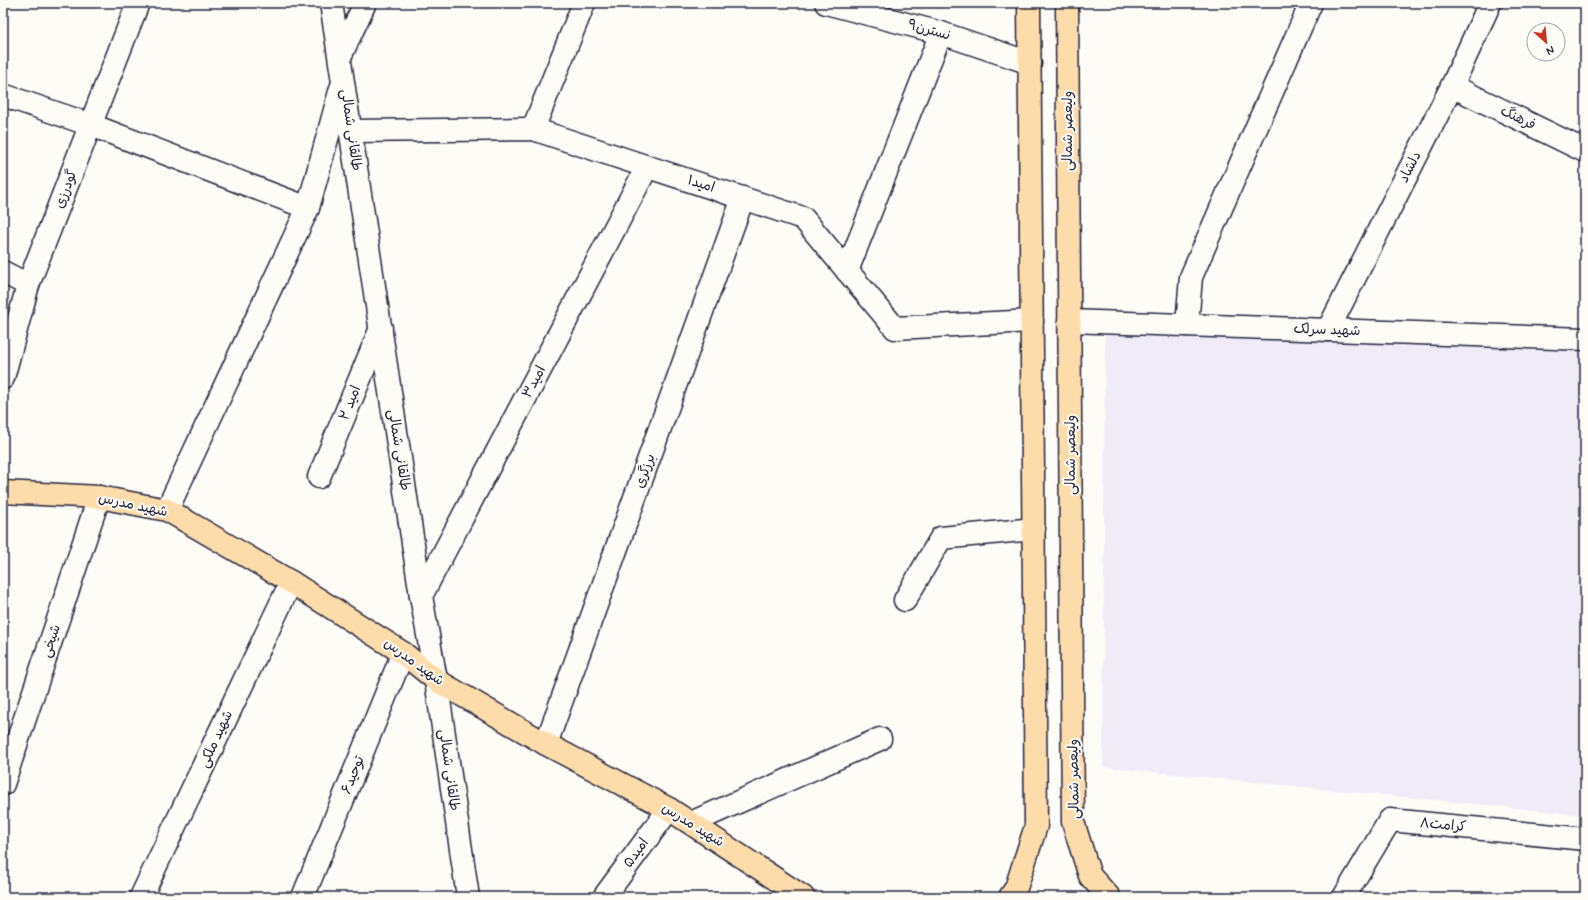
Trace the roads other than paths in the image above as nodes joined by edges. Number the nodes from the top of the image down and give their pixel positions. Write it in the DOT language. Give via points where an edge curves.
graph roads {
  1 [pos="331,3"];
  2 [pos="365,3"];
  3 [pos="584,3"];
  4 [pos="826,3"];
  5 [pos="1029,3"];
  6 [pos="1067,3"];
  7 [pos="1311,3"];
  8 [pos="1490,3"];
  9 [pos="133,5"];
  10 [pos="941,33"];
  11 [pos="340,58"];
  12 [pos="1030,63"];
  13 [pos="344,81"];
  14 [pos="1452,86"];
  15 [pos="3,95"];
  16 [pos="91,124"];
  17 [pos="533,129"];
  18 [pos="351,132"];
  19 [pos="1585,151"];
  20 [pos="647,167"];
  21 [pos="743,198"];
  22 [pos="308,208"];
  23 [pos="847,271"];
  24 [pos="3,272"];
  25 [pos="28,285"];
  26 [pos="1032,321"];
  27 [pos="1070,321"];
  28 [pos="1187,325"];
  29 [pos="381,328"];
  30 [pos="1328,330"];
  31 [pos="1585,339"];
  32 [pos="3,378"];
  33 [pos="319,477"];
  34 [pos="3,492"];
  35 [pos="99,497"];
  36 [pos="168,510"];
  37 [pos="1034,529"];
  38 [pos="291,582"];
  39 [pos="421,596"];
  40 [pos="905,600"];
  41 [pos="403,653"];
  42 [pos="436,680"];
  43 [pos="880,739"];
  44 [pos="546,744"];
  45 [pos="3,784"];
  46 [pos="669,809"];
  47 [pos="691,823"];
  48 [pos="1585,838"];
  49 [pos="141,897"];
  50 [pos="303,897"];
  51 [pos="468,897"];
  52 [pos="604,897"];
  53 [pos="803,897"];
  54 [pos="1010,897"];
  55 [pos="1109,897"];
  56 [pos="1344,897"];
  1 -- 11 [label="street, طالقانی شمالی"];
  2 -- 11 [label="street"];
  3 -- 17 [label="street"];
  4 -- 10 [label="street, نسترن۹"];
  5 -- 12 [label="main road"];
  6 -- 27 [label="main road, ولیعصر شمالی"];
  7 -- 28 [label="street" via="1191,277"];
  8 -- 14 [label="street, دلشاد"];
  9 -- 16 [label="street, گودرزی"];
  10 -- 12 [label="street, نسترن۹"];
  10 -- 23 [label="street"];
  11 -- 13 [label="street, طالقانی شمالی"];
  12 -- 26 [label="main road"];
  13 -- 18 [label="street, طالقانی شمالی"];
  13 -- 22 [label="street"];
  14 -- 19 [label="street, فرهنگ"];
  14 -- 30 [label="street, دلشاد"];
  15 -- 16 [label="street"];
  16 -- 22 [label="street"];
  16 -- 25 [label="street, گودرزی"];
  17 -- 18 [label="street, امید۱"];
  17 -- 20 [label="street, امید۱"];
  18 -- 29 [label="street, طالقانی شمالی"];
  20 -- 21 [label="street, امید۱"];
  20 -- 39 [label="street, امید۳"];
  21 -- 23 [label="street, امید۱" via="803,218"];
  21 -- 44 [label="street, برزگری"];
  22 -- 36 [label="street"];
  23 -- 26 [label="street, امید۱" via="895,328"];
  24 -- 25 [label="street"];
  25 -- 32 [label="street, گودرزی"];
  26 -- 37 [label="main road"];
  27 -- 28 [label="street, شهید سرلک"];
  27 -- 55 [label="main road, ولیعصر شمالی" via="1073,822 1090,876"];
  28 -- 30 [label="street, شهید سرلک"];
  29 -- 33 [label="street, امید ۲"];
  29 -- 39 [label="street, طالقانی شمالی"];
  30 -- 31 [label="street, شهید سرلک"];
  34 -- 35 [label="main road, شهید مدرس"];
  35 -- 36 [label="main road, شهید مدرس"];
  35 -- 45 [label="street, شیخی"];
  36 -- 38 [label="main road, شهید مدرس"];
  37 -- 40 [label="street" via="941,538"];
  37 -- 54 [label="main road" via="1036,826 1016,888"];
  38 -- 41 [label="main road, شهید مدرس"];
  38 -- 49 [label="street, شهید ملکی"];
  39 -- 42 [label="street, طالقانی شمالی"];
  41 -- 42 [label="main road, شهید مدرس"];
  41 -- 50 [label="street, توحید۶"];
  42 -- 44 [label="main road, شهید مدرس"];
  42 -- 51 [label="street, طالقانی شمالی"];
  43 -- 47 [label="street"];
  44 -- 46 [label="main road, شهید مدرس"];
  46 -- 47 [label="main road, شهید مدرس"];
  46 -- 52 [label="street, امید۵"];
  47 -- 53 [label="main road, شهید مدرس"];
  48 -- 56 [label="street, کرامت۸" via="1390,820"];
}
